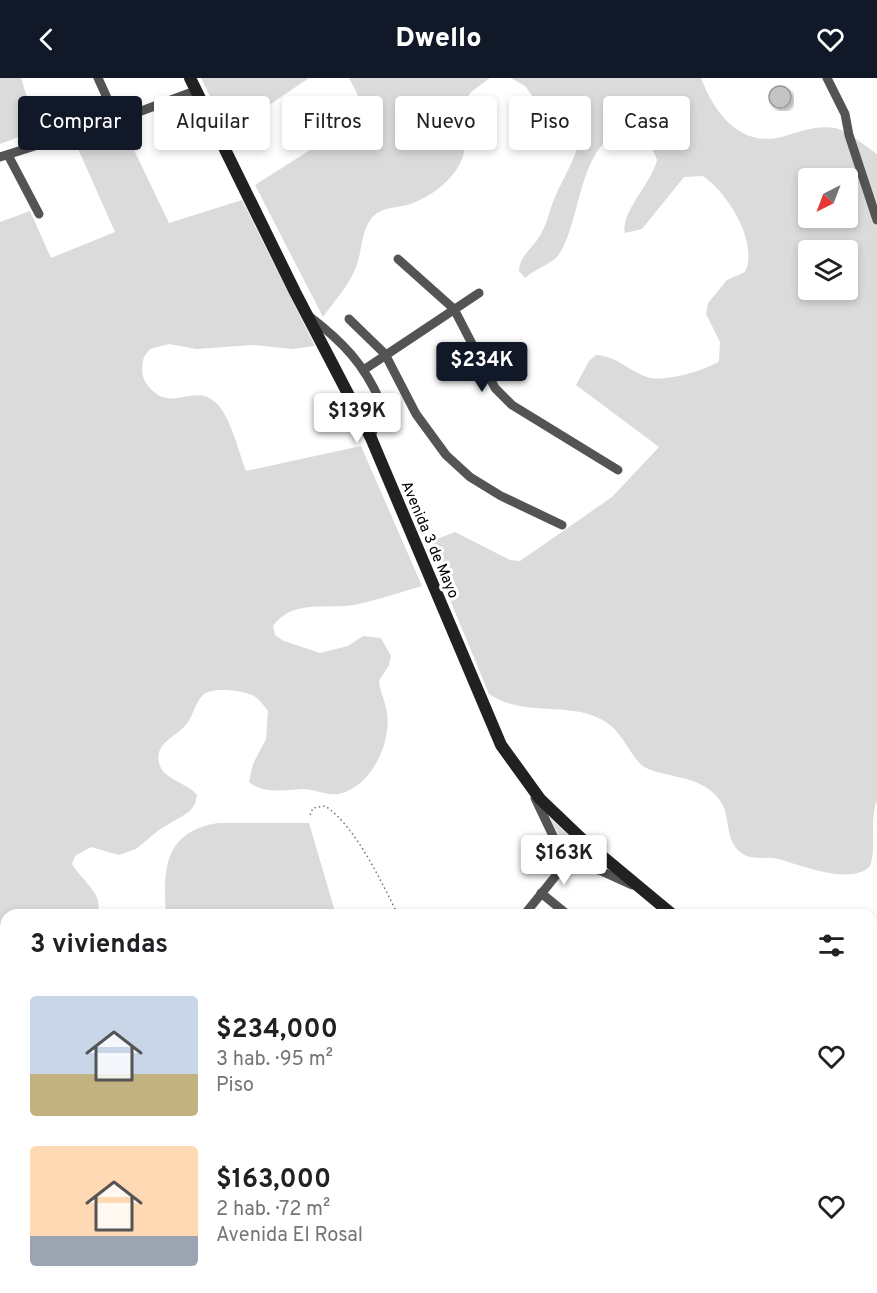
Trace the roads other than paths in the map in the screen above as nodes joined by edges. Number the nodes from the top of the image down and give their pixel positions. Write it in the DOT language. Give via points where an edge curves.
graph roads {
  1 [pos="98,78"];
  2 [pos="190,78"];
  3 [pos="827,78"];
  4 [pos="195,91"];
  5 [pos="106,96"];
  6 [pos="142,111"];
  7 [pos="23,150"];
  8 [pos="4,156"];
  9 [pos="39,214"];
  10 [pos="877,220"];
  11 [pos="398,260"];
  12 [pos="479,293"];
  13 [pos="454,309"];
  14 [pos="305,312"];
  15 [pos="350,319"];
  16 [pos="385,354"];
  17 [pos="365,369"];
  18 [pos="370,438"];
  19 [pos="618,470"];
  20 [pos="562,525"];
  21 [pos="530,788"];
  22 [pos="584,841"];
  23 [pos="566,863"];
  24 [pos="643,891"];
  25 [pos="541,892"];
  26 [pos="528,909"];
  27 [pos="561,909"];
  28 [pos="666,909"];
  1 -- 5 [label="street"];
  2 -- 4 [label="street, Avenida 3 de Mayo"];
  3 -- 10 [label="street" via="845,114"];
  4 -- 6 [label="street"];
  4 -- 14 [label="street, Avenida 3 de Mayo"];
  7 -- 8 [label="street"];
  8 -- 9 [label="street"];
  11 -- 13 [label="street"];
  12 -- 13 [label="street"];
  13 -- 16 [label="street"];
  13 -- 19 [label="street" via="495,388 512,405"];
  14 -- 17 [label="street"];
  14 -- 18 [label="street, Avenida 3 de Mayo"];
  15 -- 16 [label="street"];
  16 -- 17 [label="street"];
  16 -- 20 [label="street" via="416,414 446,455 470,477 501,496"];
  17 -- 18 [label="street" via="381,403"];
  18 -- 21 [label="street, Avenida 3 de Mayo" via="475,689 501,744"];
  21 -- 22 [label="street, Avenida 3 de Mayo"];
  21 -- 23 [label="street"];
  22 -- 23 [label="street"];
  22 -- 24 [label="street, Avenida 3 de Mayo"];
  23 -- 24 [label="street" via="599,870"];
  23 -- 25 [label="street"];
  24 -- 28 [label="street, Avenida 3 de Mayo"];
  25 -- 26 [label="street"];
  25 -- 27 [label="street"];
}
